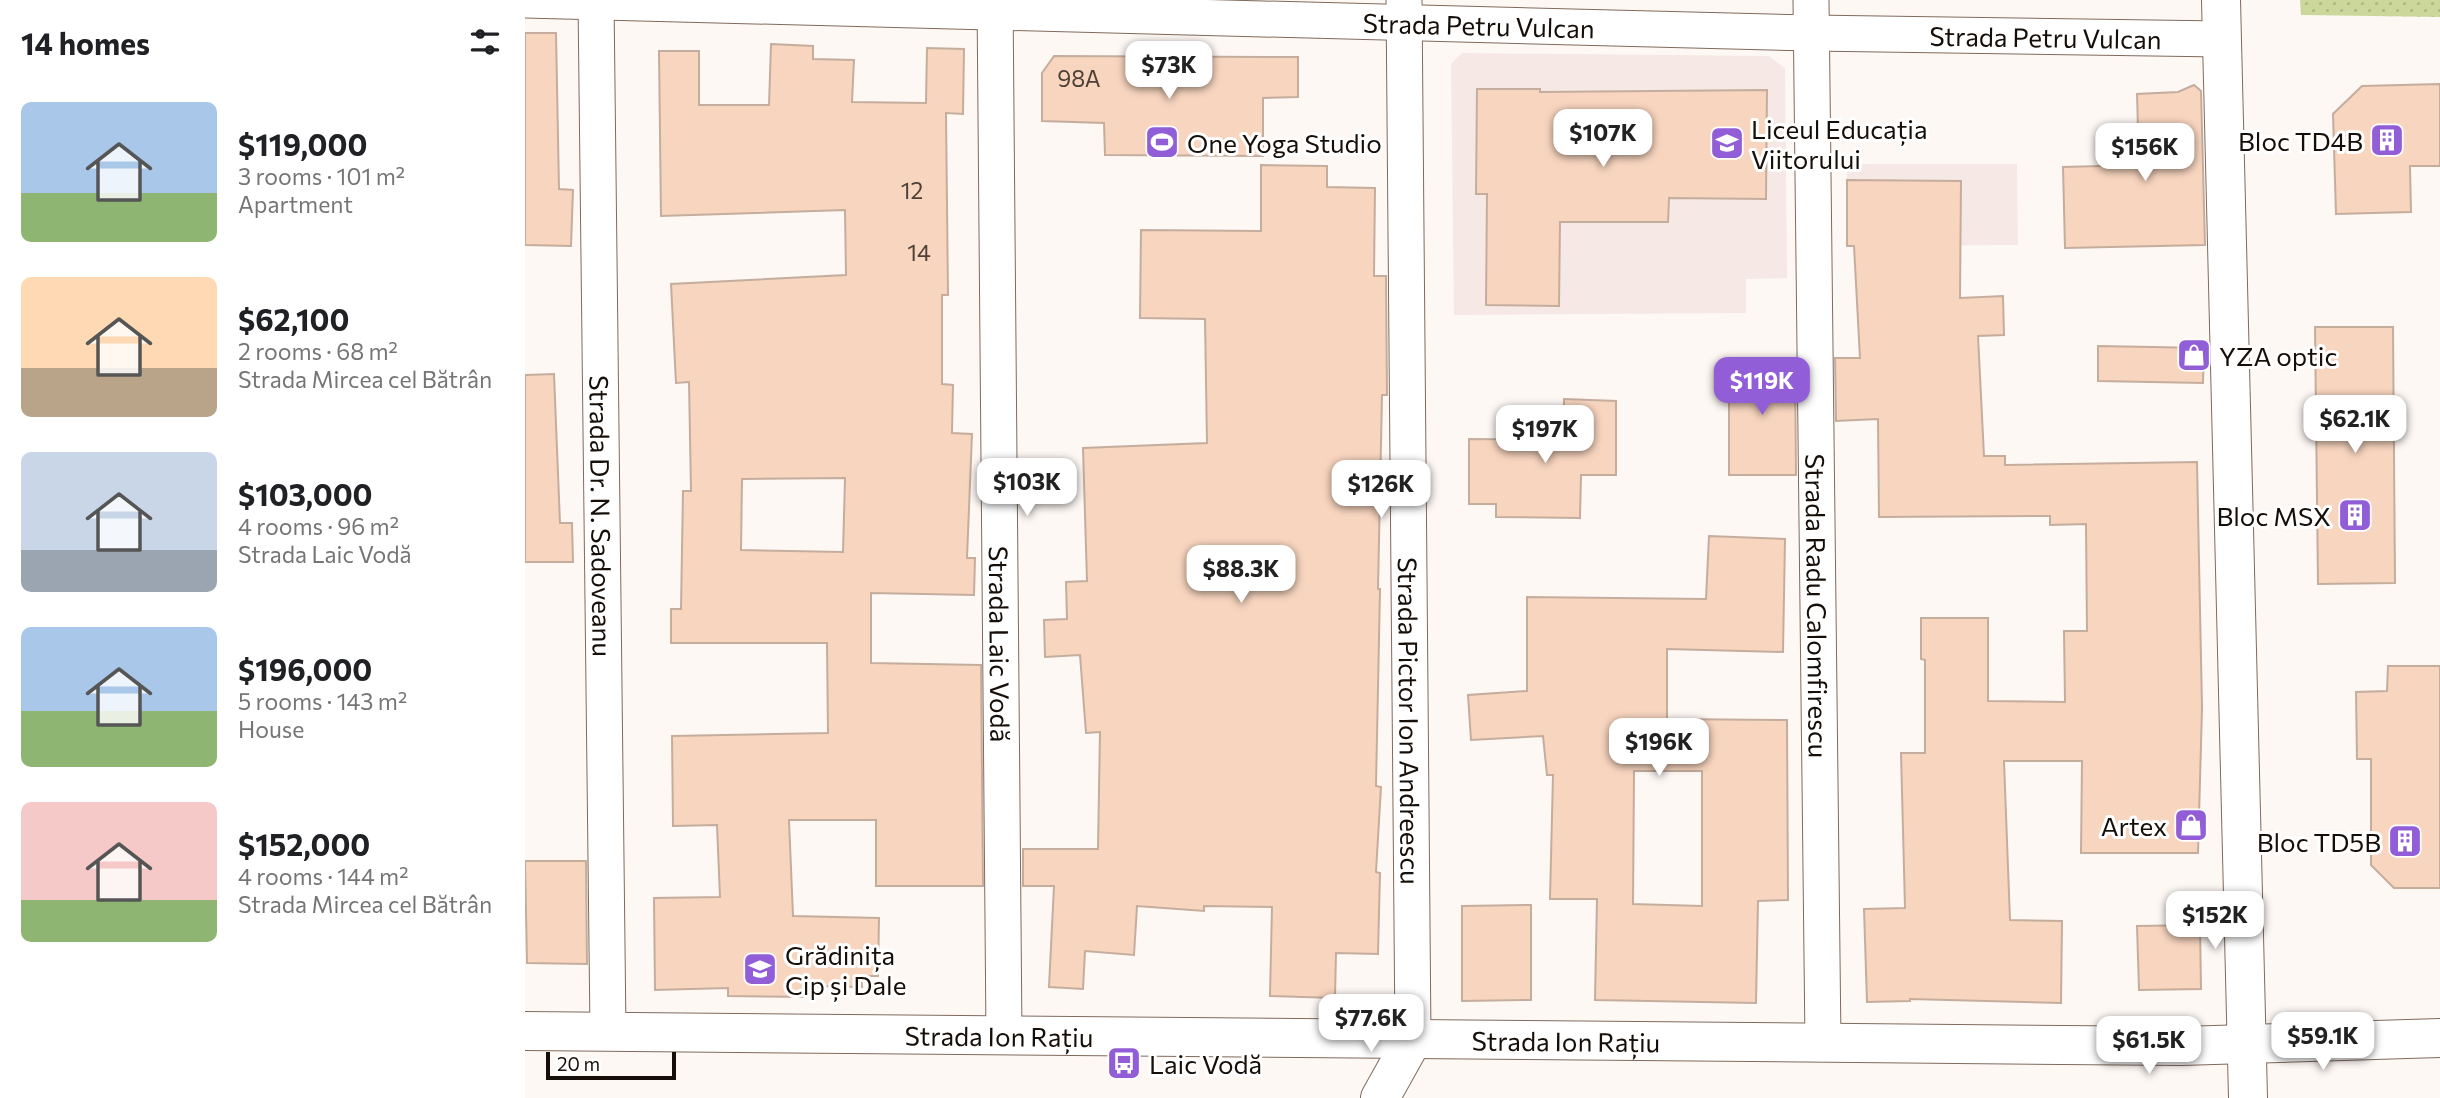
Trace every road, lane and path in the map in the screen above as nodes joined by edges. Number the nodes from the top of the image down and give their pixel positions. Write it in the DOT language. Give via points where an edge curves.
graph roads {
  1 [pos="525,0"];
  2 [pos="2221,0"];
  3 [pos="596,1"];
  4 [pos="995,6"];
  5 [pos="1404,11"];
  6 [pos="1811,17"];
  7 [pos="2222,39"];
  8 [pos="525,1031"];
  9 [pos="608,1031"];
  10 [pos="1004,1036"];
  11 [pos="2440,1038"];
  12 [pos="1413,1039"];
  13 [pos="2397,1041"];
  14 [pos="1823,1043"];
  15 [pos="2247,1045"];
  16 [pos="2440,1050"];
  17 [pos="1380,1098"];
  18 [pos="2248,1098"];
  1 -- 3 [label="street, Strada Petru Vulcan"];
  2 -- 7 [label="street"];
  3 -- 4 [label="street, Strada Petru Vulcan"];
  3 -- 9 [label="street, Strada Dr. N. Sadoveanu"];
  4 -- 5 [label="street, Strada Petru Vulcan"];
  4 -- 10 [label="street, Strada Laic Vodă"];
  5 -- 6 [label="street, Strada Petru Vulcan"];
  5 -- 12 [label="street, Strada Pictor Ion Andreescu"];
  6 -- 7 [label="street, Strada Petru Vulcan"];
  6 -- 14 [label="street, Strada Radu Calomfirescu"];
  7 -- 15 [label="street"];
  8 -- 9 [label="street, Strada Ion Rațiu"];
  9 -- 10 [label="street, Strada Ion Rațiu"];
  10 -- 12 [label="street, Strada Ion Rațiu"];
  11 -- 13 [label="street, Strada Ion Rațiu"];
  12 -- 14 [label="street, Strada Ion Rațiu"];
  12 -- 17 [label="street, Strada Pictor Ion Andreescu"];
  13 -- 15 [label="street, Strada Ion Rațiu"];
  13 -- 16 [label="street"];
  14 -- 15 [label="street, Strada Ion Rațiu"];
  15 -- 18 [label="street"];
}
